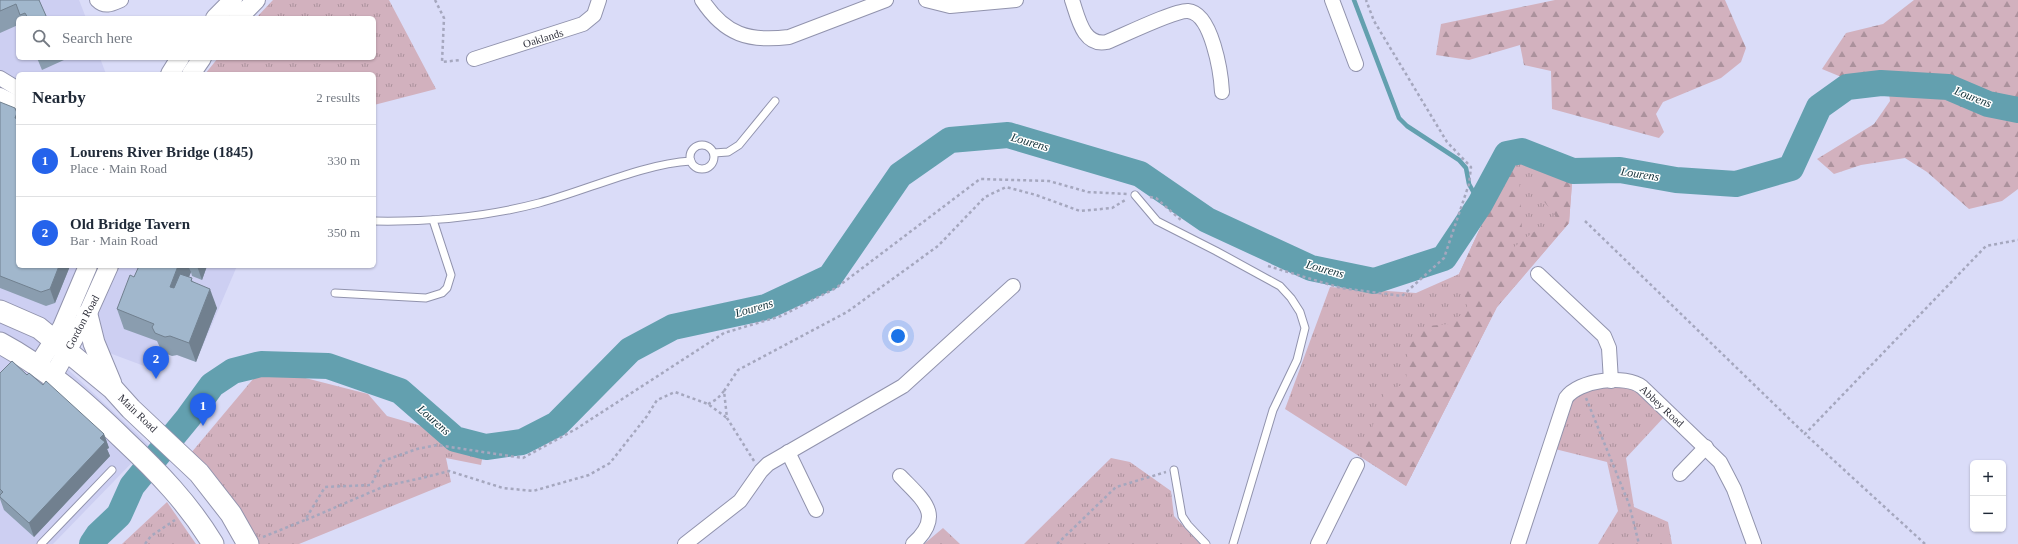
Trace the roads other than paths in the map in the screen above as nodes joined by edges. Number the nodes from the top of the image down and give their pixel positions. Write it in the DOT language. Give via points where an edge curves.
graph roads {
  1 [pos="97,0"];
  2 [pos="121,0"];
  3 [pos="233,0"];
  4 [pos="256,0"];
  5 [pos="599,0"];
  6 [pos="702,0"];
  7 [pos="886,0"];
  8 [pos="926,0"];
  9 [pos="1016,0"];
  10 [pos="1072,0"];
  11 [pos="1332,0"];
  12 [pos="217,16"];
  13 [pos="240,16"];
  14 [pos="474,59"];
  15 [pos="179,60"];
  16 [pos="201,60"];
  17 [pos="1356,64"];
  18 [pos="171,72"];
  19 [pos="192,72"];
  20 [pos="0,78"];
  21 [pos="16,88"];
  22 [pos="1222,92"];
  23 [pos="0,95"];
  24 [pos="775,101"];
  25 [pos="16,103"];
  26 [pos="714,153"];
  27 [pos="691,161"];
  28 [pos="1135,195"];
  29 [pos="433,220"];
  30 [pos="376,221"];
  31 [pos="87,268"];
  32 [pos="108,268"];
  33 [pos="1538,274"];
  34 [pos="1013,286"];
  35 [pos="335,293"];
  36 [pos="0,311"];
  37 [pos="87,315"];
  38 [pos="0,343"];
  39 [pos="61,344"];
  40 [pos="46,371"];
  41 [pos="1611,381"];
  42 [pos="113,388"];
  43 [pos="1706,447"];
  44 [pos="788,452"];
  45 [pos="1358,465"];
  46 [pos="112,470"];
  47 [pos="1174,470"];
  48 [pos="1680,474"];
  49 [pos="900,476"];
  50 [pos="816,510"];
  51 [pos="695,542"];
  52 [pos="41,544"];
  53 [pos="213,544"];
  54 [pos="248,544"];
  55 [pos="913,544"];
  56 [pos="1206,544"];
  57 [pos="1232,544"];
  58 [pos="1318,544"];
  59 [pos="1518,544"];
  60 [pos="1754,544"];
  1 -- 2 [label="street" via="110,5"];
  3 -- 12 [label="street"];
  4 -- 13 [label="street"];
  5 -- 14 [label="street, Oaklands" via="594,15 583,24"];
  6 -- 7 [label="street" via="717,21 728,30 762,39 789,37"];
  8 -- 9 [label="street" via="950,6"];
  10 -- 22 [label="street" via="1084,31 1089,38 1098,43 1107,42 1181,12 1195,13 1202,20 1216,53"];
  11 -- 17 [label="street"];
  15 -- 18 [label="street"];
  16 -- 19 [label="street"];
  20 -- 21 [label="street"];
  23 -- 25 [label="street"];
  24 -- 26 [label="lane" via="739,145 728,152"];
  26 -- 27 [label="lane" via="713,163 704,169 698,168"];
  26 -- 27 [label="lane" via="707,146 697,146 691,154"];
  27 -- 29 [label="lane" via="658,166 539,203"];
  28 -- 57 [label="lane" via="1157,221 1280,286 1300,312 1305,328 1297,360 1273,410"];
  29 -- 30 [label="lane"];
  29 -- 35 [label="lane" via="451,275 447,288 442,293 426,298"];
  31 -- 39 [label="street, Gordon Road"];
  32 -- 37 [label="street, Gordon Road"];
  33 -- 41 [label="street" via="1604,336 1608,348"];
  34 -- 44 [label="street" via="903,386"];
  36 -- 39 [label="main road, Main Road" via="39,328"];
  37 -- 39 [label="street, Gordon Road"];
  37 -- 42 [label="main road" via="94,343"];
  38 -- 40 [label="main road"];
  39 -- 40 [label="street, Gordon Road"];
  39 -- 42 [label="main road, Main Road"];
  40 -- 53 [label="main road" via="139,455 185,503"];
  41 -- 43 [label="street, Abbey Road" via="1637,383"];
  41 -- 59 [label="street, Abbey Road" via="1581,386 1569,394 1563,404"];
  42 -- 54 [label="main road, Main Road" via="131,409 199,473 231,514"];
  43 -- 48 [label="street"];
  43 -- 60 [label="street, Abbey Road" via="1724,469"];
  44 -- 50 [label="street"];
  44 -- 51 [label="street" via="760,471 740,501"];
  45 -- 58 [label="street"];
  46 -- 52 [label="lane"];
  47 -- 56 [label="lane" via="1182,516"];
  49 -- 55 [label="street" via="921,498 929,515 930,523 927,530"];
}
